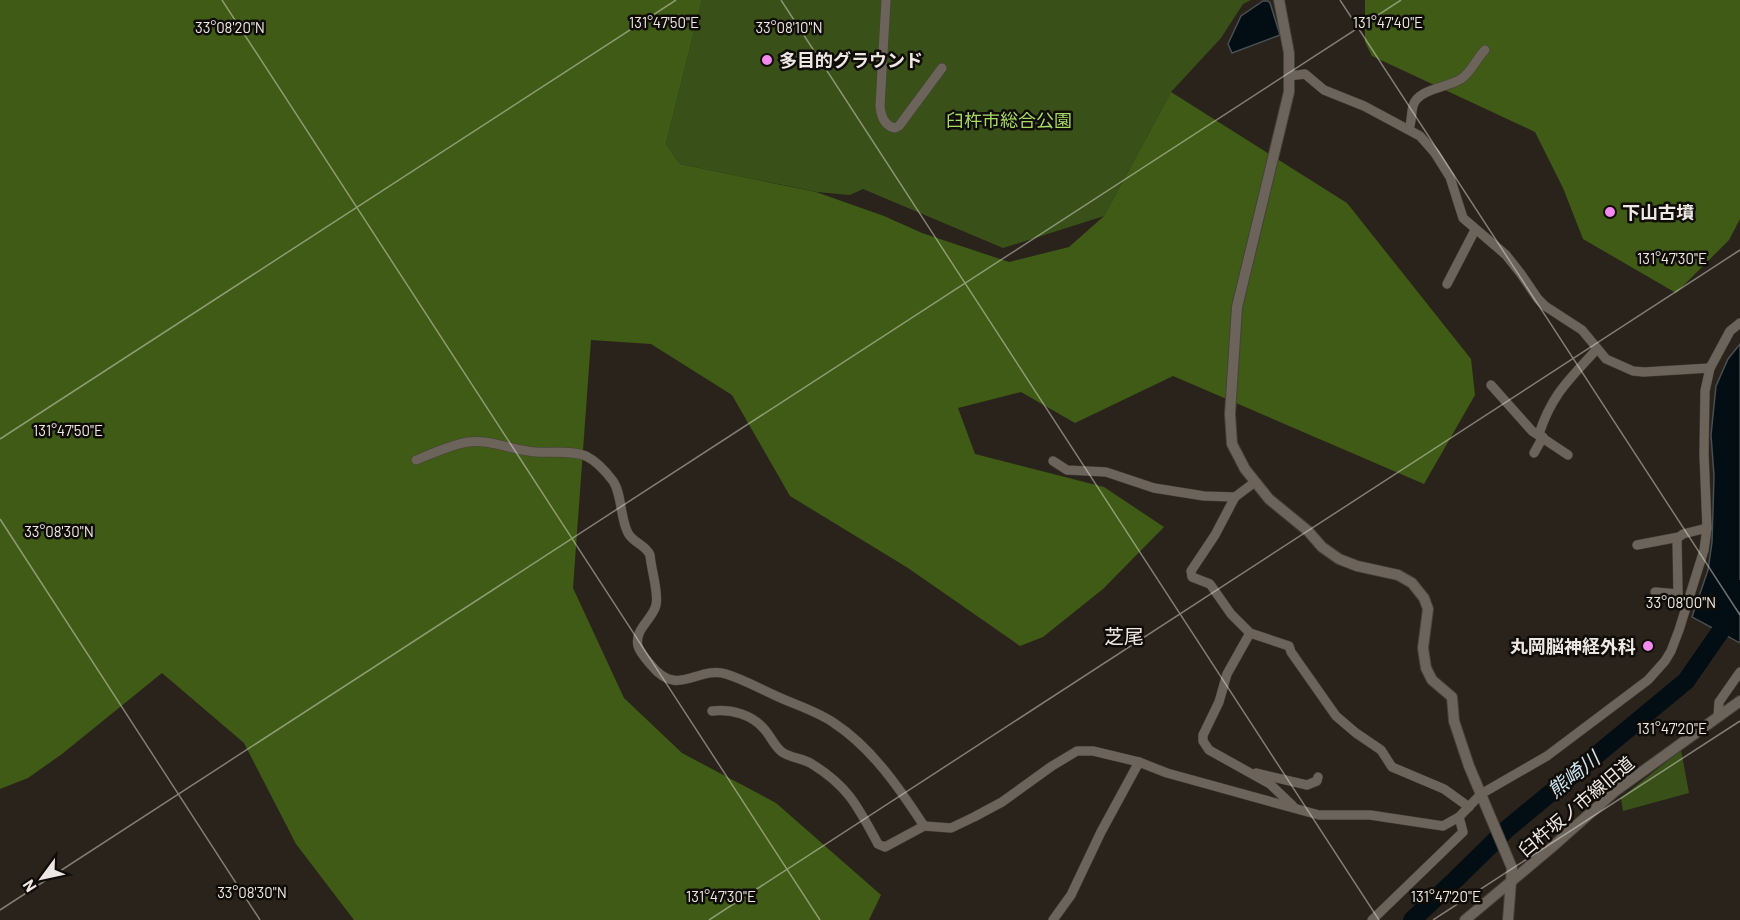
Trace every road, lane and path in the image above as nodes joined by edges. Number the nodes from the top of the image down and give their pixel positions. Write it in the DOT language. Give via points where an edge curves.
graph roads {
  1 [pos="886,0"];
  2 [pos="1279,0"];
  3 [pos="1485,50"];
  4 [pos="942,68"];
  5 [pos="1289,76"];
  6 [pos="1409,129"];
  7 [pos="1475,230"];
  8 [pos="1447,284"];
  9 [pos="1740,322"];
  10 [pos="1596,350"];
  11 [pos="1710,368"];
  12 [pos="1491,385"];
  13 [pos="1541,436"];
  14 [pos="1534,453"];
  15 [pos="1568,455"];
  16 [pos="416,460"];
  17 [pos="1053,461"];
  18 [pos="1255,482"];
  19 [pos="1235,497"];
  20 [pos="1707,528"];
  21 [pos="1677,538"];
  22 [pos="1637,545"];
  23 [pos="1654,592"];
  24 [pos="1250,633"];
  25 [pos="1740,672"];
  26 [pos="1740,701"];
  27 [pos="711,711"];
  28 [pos="1718,717"];
  29 [pos="1139,762"];
  30 [pos="1250,773"];
  31 [pos="1318,777"];
  32 [pos="1481,794"];
  33 [pos="1293,806"];
  34 [pos="1468,807"];
  35 [pos="1459,817"];
  36 [pos="924,826"];
  37 [pos="1512,881"];
  38 [pos="1053,920"];
  39 [pos="1372,920"];
  40 [pos="1465,920"];
  41 [pos="1508,920"];
  1 -- 4 [label="street" via="880,106 883,120 895,128 899,126"];
  2 -- 5 [label="street" via="1289,53"];
  3 -- 6 [label="street" via="1459,81 1415,101"];
  5 -- 6 [label="street" via="1305,74 1324,90 1364,105"];
  5 -- 18 [label="street" via="1285,111 1244,272 1235,326 1230,433 1236,455"];
  6 -- 7 [label="street" via="1435,153 1450,177 1463,218"];
  7 -- 8 [label="street"];
  7 -- 10 [label="street" via="1506,255 1545,306 1582,330"];
  9 -- 11 [label="street" via="1730,331"];
  10 -- 11 [label="street" via="1633,371"];
  10 -- 13 [label="street" via="1553,399"];
  11 -- 20 [label="street" via="1704,423"];
  12 -- 13 [label="street" via="1518,417"];
  13 -- 14 [label="street"];
  13 -- 15 [label="street"];
  16 -- 36 [label="street" via="443,448 471,442 586,456 616,486 628,533 650,555 656,606 638,641 653,668 674,680 723,673 823,716 860,743"];
  17 -- 19 [label="street" via="1067,470 1106,472 1154,488"];
  18 -- 19 [label="street"];
  18 -- 32 [label="street" via="1278,508 1339,559 1398,575 1424,597 1428,609 1423,648 1426,668 1432,680 1452,697 1454,721"];
  19 -- 24 [label="street" via="1190,573 1210,584"];
  20 -- 21 [label="street"];
  20 -- 32 [label="street" via="1701,565 1665,661 1648,680 1547,756"];
  21 -- 22 [label="street"];
  21 -- 23 [label="street" via="1678,594"];
  24 -- 30 [label="street" via="1227,674 1203,735 1209,750"];
  24 -- 34 [label="street" via="1289,646 1336,716 1381,750 1395,769 1444,789"];
  25 -- 28 [label="street" via="1719,702"];
  26 -- 28 [label="street, 臼杵坂ノ市線旧道"];
  27 -- 36 [label="street" via="725,710 748,717 782,752 805,760 834,779 849,794 878,844 885,847"];
  28 -- 37 [label="street, 臼杵坂ノ市線旧道" via="1614,792"];
  29 -- 33 [label="street" via="1167,774"];
  29 -- 36 [label="street" via="1077,751 1002,802 951,828"];
  29 -- 38 [label="street" via="1071,895"];
  30 -- 31 [label="street" via="1307,785"];
  30 -- 33 [label="street" via="1279,791"];
  32 -- 34 [label="street"];
  32 -- 37 [label="street" via="1512,868"];
  33 -- 35 [label="street" via="1319,815 1370,815 1443,826"];
  34 -- 35 [label="street"];
  35 -- 39 [label="street" via="1463,832"];
  37 -- 40 [label="street, 臼杵坂ノ市線旧道"];
  37 -- 41 [label="street"];
}
